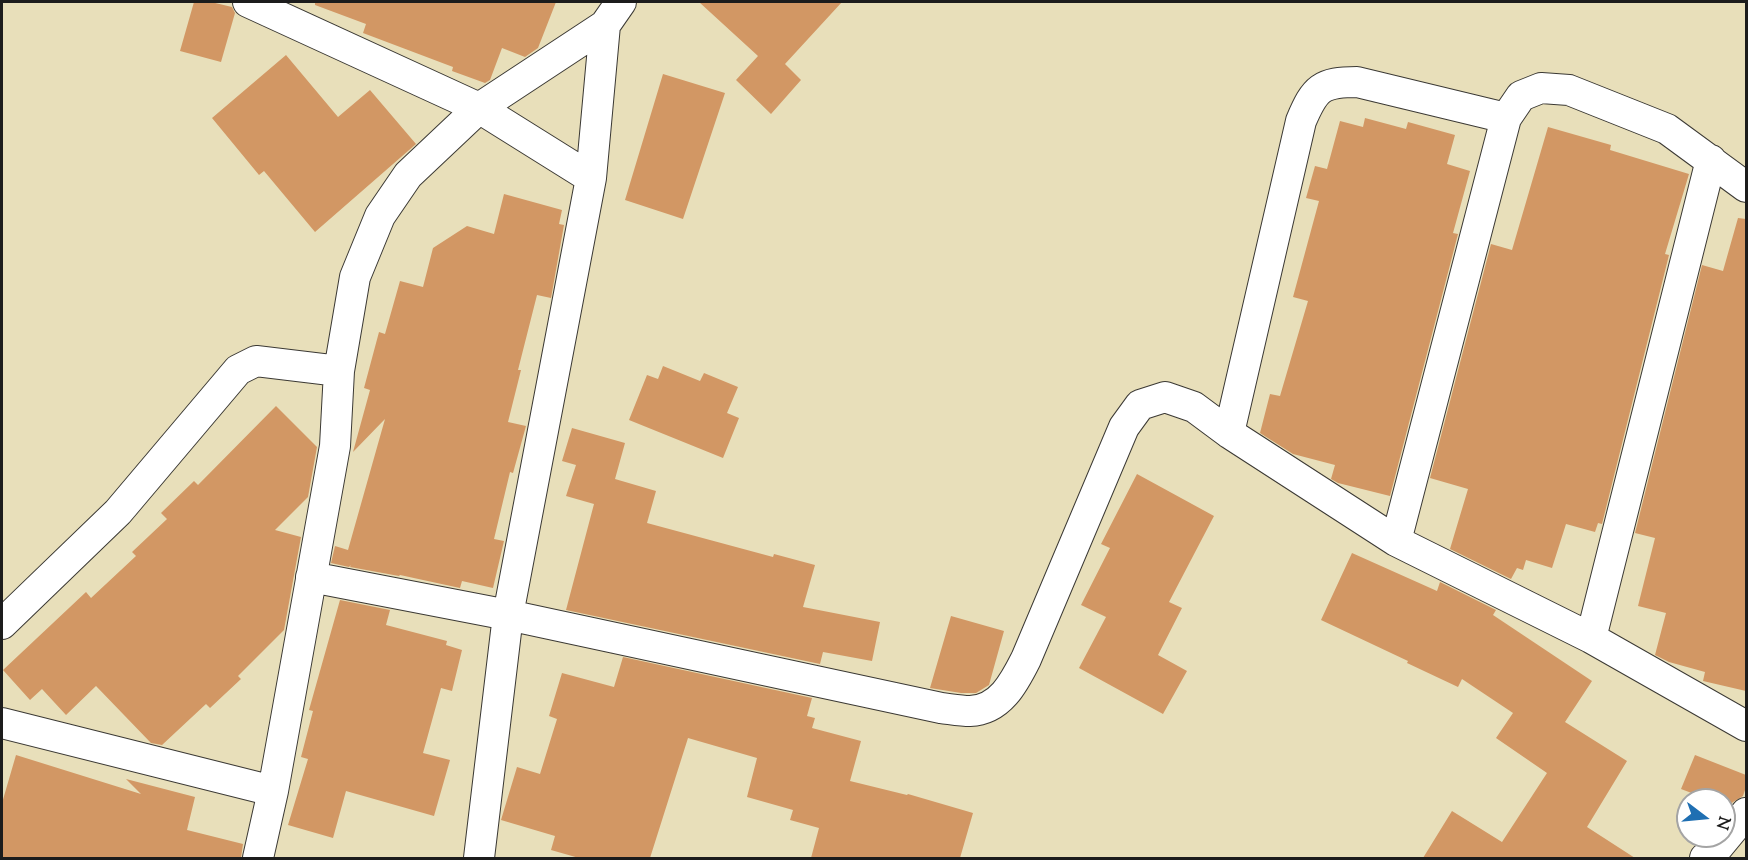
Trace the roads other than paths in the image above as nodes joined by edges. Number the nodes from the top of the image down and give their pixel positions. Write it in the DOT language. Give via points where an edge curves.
graph roads {
  1 [pos="248,2"];
  2 [pos="613,13"];
  3 [pos="479,108"];
  4 [pos="1506,118"];
  5 [pos="1711,160"];
  6 [pos="591,178"];
  7 [pos="1746,187"];
  8 [pos="339,371"];
  9 [pos="1229,433"];
  10 [pos="1396,541"];
  11 [pos="311,577"];
  12 [pos="508,615"];
  13 [pos="2,624"];
  14 [pos="1591,638"];
  15 [pos="2,723"];
  16 [pos="1746,726"];
  17 [pos="273,791"];
  18 [pos="1746,813"];
  19 [pos="258,858"];
  20 [pos="479,858"];
  21 [pos="1705,858"];
  1 -- 3 [label="street"];
  2 -- 3 [label="street"];
  2 -- 6 [label="street"];
  3 -- 6 [label="street"];
  3 -- 8 [label="street" via="408,175 380,216 355,277"];
  4 -- 5 [label="street" via="1521,96 1541,88 1569,90 1667,129"];
  4 -- 9 [label="street" via="1357,82 1334,82 1311,96 1300,121"];
  4 -- 10 [label="street"];
  5 -- 7 [label="street"];
  5 -- 14 [label="street"];
  6 -- 12 [label="street"];
  8 -- 11 [label="street" via="335,446"];
  8 -- 13 [label="street" via="256,361 238,370 118,512"];
  9 -- 10 [label="street"];
  9 -- 12 [label="street" via="1194,407 1164,397 1140,405 1124,427 1012,686 994,705 971,711"];
  10 -- 14 [label="street"];
  11 -- 12 [label="street"];
  11 -- 17 [label="street"];
  12 -- 20 [label="street"];
  14 -- 16 [label="street"];
  15 -- 17 [label="street"];
  17 -- 19 [label="street"];
  18 -- 21 [label="street"];
}
